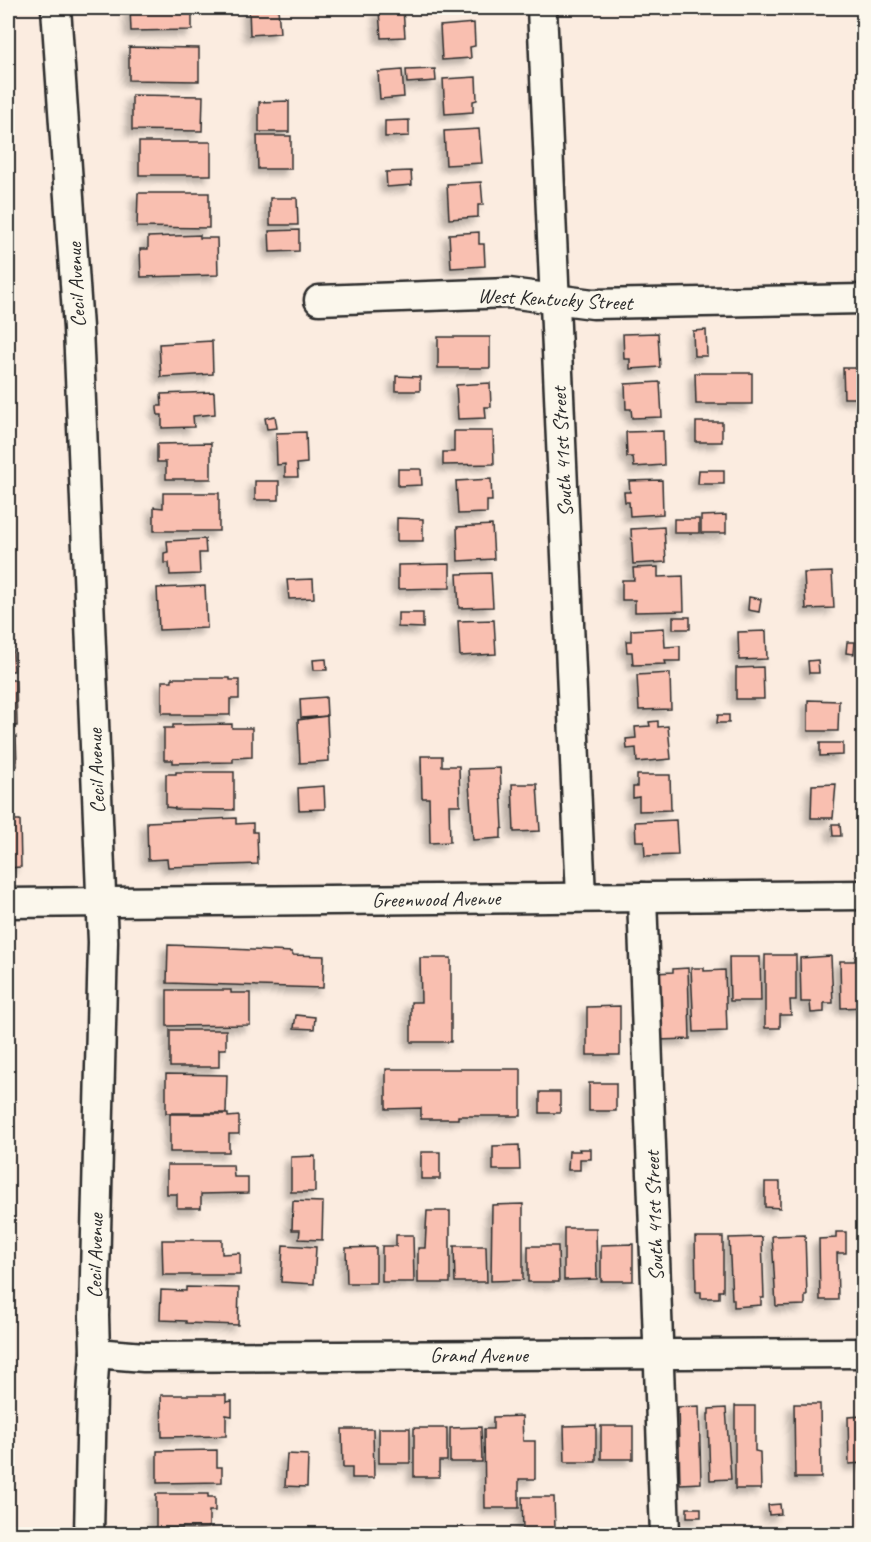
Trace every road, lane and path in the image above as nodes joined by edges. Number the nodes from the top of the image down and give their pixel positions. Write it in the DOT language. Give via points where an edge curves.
graph roads {
  1 [pos="56,8"];
  2 [pos="542,8"];
  3 [pos="864,298"];
  4 [pos="319,300"];
  5 [pos="555,300"];
  6 [pos="864,895"];
  7 [pos="581,897"];
  8 [pos="642,897"];
  9 [pos="101,902"];
  10 [pos="8,903"];
  11 [pos="95,1353"];
  12 [pos="864,1353"];
  13 [pos="659,1354"];
  14 [pos="89,1534"];
  15 [pos="665,1534"];
  1 -- 9 [label="street, Cecil Avenue" via="78,328"];
  2 -- 5 [label="street, South 41st Street"];
  3 -- 5 [label="street, West Kentucky Street" via="593,304"];
  4 -- 5 [label="street, West Kentucky Street" via="509,293"];
  5 -- 7 [label="street, South 41st Street"];
  6 -- 8 [label="street, Greenwood Avenue"];
  7 -- 8 [label="street, Greenwood Avenue"];
  7 -- 9 [label="street, Greenwood Avenue"];
  8 -- 13 [label="street, South 41st Street"];
  9 -- 10 [label="street, Greenwood Avenue"];
  9 -- 11 [label="street, Cecil Avenue"];
  11 -- 13 [label="street, Grand Avenue" via="144,1357"];
  11 -- 14 [label="street, Cecil Avenue"];
  12 -- 13 [label="street, Grand Avenue"];
  13 -- 15 [label="street, South 41st Street"];
}
